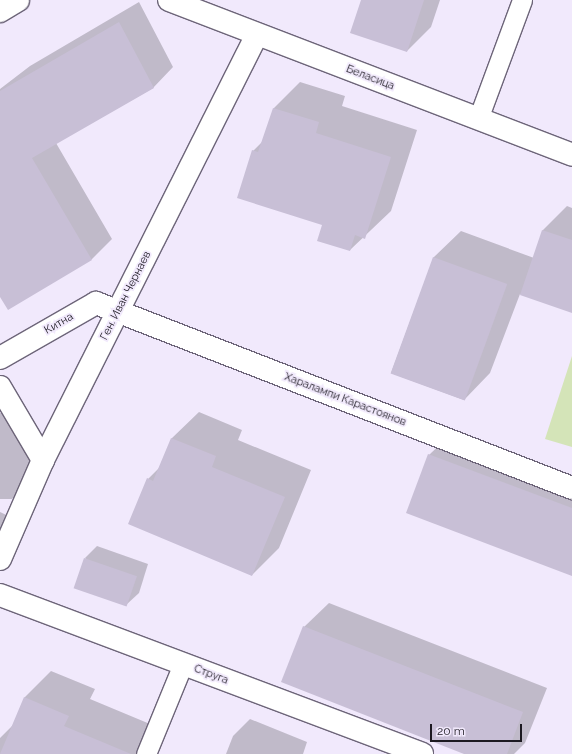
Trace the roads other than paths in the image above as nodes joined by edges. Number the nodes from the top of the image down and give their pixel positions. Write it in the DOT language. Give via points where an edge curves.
graph roads {
  1 [pos="18,0"];
  2 [pos="169,0"];
  3 [pos="522,0"];
  4 [pos="0,10"];
  5 [pos="257,35"];
  6 [pos="478,119"];
  7 [pos="572,155"];
  8 [pos="119,311"];
  9 [pos="0,358"];
  10 [pos="0,387"];
  11 [pos="43,460"];
  12 [pos="572,488"];
  13 [pos="0,559"];
  14 [pos="0,595"];
  15 [pos="183,664"];
  16 [pos="146,754"];
  17 [pos="422,754"];
  1 -- 4 [label="street"];
  2 -- 5 [label="street, Беласица"];
  3 -- 6 [label="street"];
  5 -- 6 [label="street, Беласица"];
  5 -- 8 [label="street, Ген. Иван Чернаев"];
  6 -- 7 [label="street, Беласица"];
  8 -- 9 [label="street, Китна" via="96,303"];
  8 -- 11 [label="street, Ген. Иван Чернаев"];
  8 -- 12 [label="street, Харалампи Карастоянов"];
  10 -- 11 [label="street"];
  11 -- 13 [label="street, Ген. Иван Чернаев"];
  14 -- 15 [label="street, Струга"];
  15 -- 16 [label="street"];
  15 -- 17 [label="street, Струга"];
}
